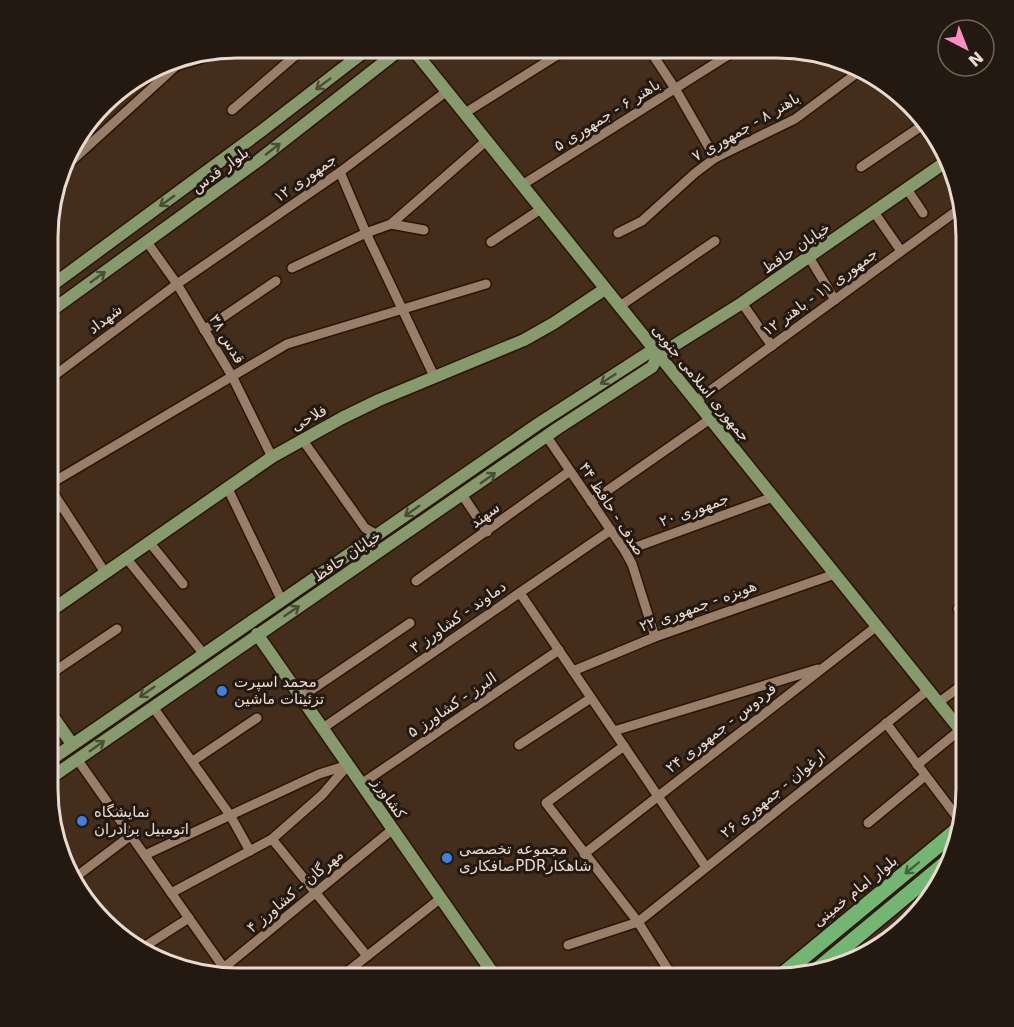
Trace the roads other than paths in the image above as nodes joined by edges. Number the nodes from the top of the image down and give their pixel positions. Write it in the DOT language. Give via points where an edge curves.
graph roads {
  1 [pos="291,59"];
  2 [pos="355,59"];
  3 [pos="388,59"];
  4 [pos="421,59"];
  5 [pos="551,59"];
  6 [pos="656,59"];
  7 [pos="723,59"];
  8 [pos="161,76"];
  9 [pos="853,76"];
  10 [pos="676,90"];
  11 [pos="447,91"];
  12 [pos="232,110"];
  13 [pos="465,113"];
  14 [pos="918,129"];
  15 [pos="486,141"];
  16 [pos="82,150"];
  17 [pos="715,158"];
  18 [pos="940,165"];
  19 [pos="861,167"];
  20 [pos="340,172"];
  21 [pos="522,185"];
  22 [pos="906,189"];
  23 [pos="541,209"];
  24 [pos="874,212"];
  25 [pos="923,213"];
  26 [pos="953,213"];
  27 [pos="391,224"];
  28 [pos="424,230"];
  29 [pos="366,233"];
  30 [pos="618,233"];
  31 [pos="715,241"];
  32 [pos="147,242"];
  33 [pos="491,242"];
  34 [pos="902,251"];
  35 [pos="809,257"];
  36 [pos="292,268"];
  37 [pos="59,280"];
  38 [pos="276,281"];
  39 [pos="177,284"];
  40 [pos="486,284"];
  41 [pos="605,289"];
  42 [pos="835,300"];
  43 [pos="742,303"];
  44 [pos="59,304"];
  45 [pos="620,306"];
  46 [pos="403,310"];
  47 [pos="204,330"];
  48 [pos="772,346"];
  49 [pos="659,355"];
  50 [pos="59,372"];
  51 [pos="232,376"];
  52 [pos="434,376"];
  53 [pos="696,401"];
  54 [pos="710,419"];
  55 [pos="547,436"];
  56 [pos="303,439"];
  57 [pos="273,457"];
  58 [pos="570,471"];
  59 [pos="59,481"];
  60 [pos="228,489"];
  61 [pos="463,495"];
  62 [pos="773,497"];
  63 [pos="59,502"];
  64 [pos="591,502"];
  65 [pos="61,506"];
  66 [pos="611,530"];
  67 [pos="487,532"];
  68 [pos="376,535"];
  69 [pos="150,543"];
  70 [pos="625,551"];
  71 [pos="127,559"];
  72 [pos="336,562"];
  73 [pos="106,574"];
  74 [pos="835,574"];
  75 [pos="345,576"];
  76 [pos="416,581"];
  77 [pos="183,584"];
  78 [pos="520,593"];
  79 [pos="282,601"];
  80 [pos="59,605"];
  81 [pos="410,623"];
  82 [pos="877,626"];
  83 [pos="117,629"];
  84 [pos="257,634"];
  85 [pos="655,637"];
  86 [pos="559,650"];
  87 [pos="203,654"];
  88 [pos="825,667"];
  89 [pos="59,668"];
  90 [pos="573,671"];
  91 [pos="172,674"];
  92 [pos="181,687"];
  93 [pos="928,690"];
  94 [pos="955,690"];
  95 [pos="301,697"];
  96 [pos="591,699"];
  97 [pos="938,703"];
  98 [pos="153,707"];
  99 [pos="257,718"];
  100 [pos="886,723"];
  101 [pos="955,723"];
  102 [pos="59,725"];
  103 [pos="323,728"];
  104 [pos="614,731"];
  105 [pos="955,739"];
  106 [pos="72,744"];
  107 [pos="519,745"];
  108 [pos="624,746"];
  109 [pos="59,754"];
  110 [pos="77,759"];
  111 [pos="193,761"];
  112 [pos="348,765"];
  113 [pos="917,765"];
  114 [pos="59,771"];
  115 [pos="925,776"];
  116 [pos="361,784"];
  117 [pos="658,797"];
  118 [pos="954,813"];
  119 [pos="230,815"];
  120 [pos="868,823"];
  121 [pos="393,829"];
  122 [pos="130,836"];
  123 [pos="949,837"];
  124 [pos="272,839"];
  125 [pos="250,851"];
  126 [pos="584,854"];
  127 [pos="145,855"];
  128 [pos="706,867"];
  129 [pos="934,872"];
  130 [pos="80,874"];
  131 [pos="171,893"];
  132 [pos="316,893"];
  133 [pos="441,898"];
  134 [pos="189,918"];
  135 [pos="638,922"];
  136 [pos="148,944"];
  137 [pos="568,945"];
  138 [pos="367,956"];
  139 [pos="828,960"];
  140 [pos="488,966"];
  141 [pos="224,968"];
  142 [pos="352,968"];
  143 [pos="486,968"];
  144 [pos="667,968"];
  145 [pos="791,968"];
  1 -- 12 [label="street"];
  2 -- 37 [label="main road, بلوار قدس, one-way"];
  32 -- 3 [label="main road, بلوار قدس, one-way"];
  4 -- 11 [label="main road, جمهوری اسلامی جنوبی"];
  5 -- 13 [label="street"];
  6 -- 10 [label="street"];
  7 -- 10 [label="street, باهنر ۶ - جمهوری ۵"];
  8 -- 16 [label="street"];
  9 -- 17 [label="street, باهنر ۸ - جمهوری ۷" via="795,119"];
  10 -- 17 [label="street"];
  10 -- 21 [label="street, باهنر ۶ - جمهوری ۵"];
  11 -- 13 [label="main road, جمهوری اسلامی جنوبی"];
  11 -- 20 [label="street, جمهوری ۱۲"];
  13 -- 15 [label="main road, جمهوری اسلامی جنوبی"];
  14 -- 19 [label="street"];
  15 -- 21 [label="main road, جمهوری اسلامی جنوبی"];
  15 -- 27 [label="street"];
  17 -- 30 [label="street, باهنر ۸ - جمهوری ۷" via="642,220"];
  18 -- 22 [label="main road, خیابان حافظ"];
  20 -- 29 [label="street"];
  20 -- 39 [label="street, جمهوری ۱۲"];
  21 -- 23 [label="main road, جمهوری اسلامی جنوبی"];
  22 -- 24 [label="main road, خیابان حافظ"];
  22 -- 25 [label="street"];
  23 -- 33 [label="street"];
  23 -- 41 [label="main road, جمهوری اسلامی جنوبی"];
  24 -- 34 [label="street"];
  24 -- 35 [label="main road, خیابان حافظ"];
  26 -- 34 [label="street, جمهوری ۱۱ - باهنر ۱۲"];
  27 -- 28 [label="street"];
  27 -- 29 [label="street"];
  29 -- 36 [label="street"];
  29 -- 46 [label="street"];
  31 -- 45 [label="street"];
  32 -- 39 [label="street, قدس ۳۸"];
  44 -- 32 [label="main road, بلوار قدس, one-way"];
  34 -- 42 [label="street, جمهوری ۱۱ - باهنر ۱۲"];
  35 -- 42 [label="street"];
  35 -- 43 [label="main road, خیابان حافظ"];
  38 -- 47 [label="street"];
  39 -- 47 [label="street, قدس ۳۸"];
  39 -- 50 [label="street, شهداد"];
  40 -- 46 [label="street"];
  41 -- 45 [label="main road, جمهوری اسلامی جنوبی"];
  41 -- 52 [label="main road, فلاحی" via="524,340"];
  42 -- 48 [label="street, جمهوری ۱۱ - باهنر ۱۲"];
  43 -- 48 [label="street"];
  43 -- 49 [label="main road, خیابان حافظ"];
  45 -- 49 [label="main road, جمهوری اسلامی جنوبی"];
  46 -- 51 [label="street" via="287,344"];
  46 -- 52 [label="street"];
  47 -- 51 [label="street, قدس ۳۸"];
  48 -- 53 [label="street, جمهوری ۱۱ - باهنر ۱۲"];
  49 -- 53 [label="main road, جمهوری اسلامی جنوبی"];
  49 -- 55 [label="main road, خیابان حافظ" via="652,367"];
  49 -- 68 [label="main road, خیابان حافظ, one-way" via="648,353"];
  51 -- 57 [label="street, قدس ۳۸"];
  51 -- 59 [label="street"];
  52 -- 56 [label="main road, فلاحی"];
  53 -- 54 [label="main road, جمهوری اسلامی جنوبی"];
  54 -- 62 [label="main road, جمهوری اسلامی جنوبی"];
  54 -- 64 [label="street"];
  55 -- 58 [label="street, صدف - حافظ ۴۴"];
  61 -- 55 [label="main road, خیابان حافظ, one-way"];
  56 -- 57 [label="main road, فلاحی"];
  56 -- 68 [label="street" via="365,528"];
  57 -- 60 [label="main road, فلاحی"];
  58 -- 64 [label="street, صدف - حافظ ۴۴"];
  58 -- 67 [label="street, سهند"];
  60 -- 69 [label="main road, فلاحی"];
  60 -- 79 [label="street"];
  61 -- 67 [label="street"];
  61 -- 75 [label="main road, خیابان حافظ"];
  62 -- 70 [label="street, جمهوری ۲۰"];
  62 -- 74 [label="main road, جمهوری اسلامی جنوبی"];
  63 -- 65 [label="street"];
  64 -- 66 [label="street, صدف - حافظ ۴۴"];
  65 -- 73 [label="street"];
  66 -- 70 [label="street, صدف - حافظ ۴۴"];
  66 -- 78 [label="street, دماوند - کشاورز ۳"];
  67 -- 76 [label="street, سهند"];
  68 -- 72 [label="main road, خیابان حافظ"];
  69 -- 71 [label="main road, فلاحی"];
  69 -- 77 [label="street"];
  70 -- 85 [label="street, صدف - حافظ ۴۴"];
  71 -- 73 [label="main road, فلاحی"];
  71 -- 87 [label="street"];
  72 -- 75 [label="main road"];
  72 -- 79 [label="main road, خیابان حافظ"];
  73 -- 80 [label="main road, فلاحی"];
  74 -- 82 [label="main road, جمهوری اسلامی جنوبی"];
  74 -- 85 [label="street, هویزه - جمهوری ۲۲"];
  84 -- 75 [label="main road, خیابان حافظ, one-way"];
  78 -- 86 [label="street"];
  78 -- 103 [label="street, دماوند - کشاورز ۳"];
  79 -- 87 [label="main road, خیابان حافظ"];
  81 -- 95 [label="street"];
  82 -- 88 [label="street, فردوس - جمهوری ۲۴"];
  82 -- 93 [label="main road, جمهوری اسلامی جنوبی"];
  83 -- 89 [label="street"];
  84 -- 92 [label="main road, خیابان حافظ"];
  84 -- 95 [label="main road, کشاورز"];
  85 -- 90 [label="street, هویزه - جمهوری ۲۲"];
  86 -- 90 [label="street"];
  86 -- 116 [label="street, البرز - کشاورز ۵"];
  87 -- 91 [label="main road, خیابان حافظ"];
  88 -- 104 [label="street"];
  88 -- 117 [label="street, فردوس - جمهوری ۲۴"];
  90 -- 96 [label="street"];
  91 -- 92 [label="main road"];
  91 -- 106 [label="main road, خیابان حافظ, one-way"];
  92 -- 98 [label="main road, خیابان حافظ"];
  93 -- 97 [label="main road, جمهوری اسلامی جنوبی"];
  93 -- 100 [label="street, ارغوان - جمهوری ۲۶"];
  94 -- 97 [label="street"];
  95 -- 103 [label="main road, کشاورز"];
  96 -- 104 [label="street"];
  96 -- 107 [label="street"];
  97 -- 101 [label="main road, جمهوری اسلامی جنوبی"];
  110 -- 98 [label="main road, خیابان حافظ, one-way"];
  98 -- 111 [label="street"];
  99 -- 111 [label="street"];
  100 -- 113 [label="street"];
  100 -- 128 [label="street, ارغوان - جمهوری ۲۶"];
  102 -- 106 [label="main road"];
  103 -- 112 [label="main road, کشاورز"];
  104 -- 108 [label="street"];
  105 -- 113 [label="street"];
  106 -- 109 [label="main road, خیابان حافظ"];
  108 -- 117 [label="street"];
  108 -- 126 [label="street" via="546,803"];
  110 -- 114 [label="main road, خیابان حافظ"];
  110 -- 122 [label="street"];
  111 -- 119 [label="street"];
  112 -- 116 [label="main road, کشاورز"];
  112 -- 119 [label="street" via="319,774"];
  112 -- 124 [label="street" via="322,795"];
  113 -- 115 [label="street"];
  115 -- 118 [label="street"];
  115 -- 120 [label="street"];
  116 -- 121 [label="main road, کشاورز"];
  117 -- 126 [label="street, فردوس - جمهوری ۲۴"];
  117 -- 128 [label="street"];
  119 -- 125 [label="street"];
  119 -- 127 [label="street"];
  121 -- 132 [label="street, مهرگان - کشاورز ۴"];
  121 -- 133 [label="main road, کشاورز"];
  122 -- 127 [label="street"];
  122 -- 130 [label="street"];
  123 -- 145 [label="main road, بلوار امام خمینی, one-way"];
  124 -- 125 [label="street"];
  124 -- 132 [label="street"];
  125 -- 131 [label="street"];
  126 -- 135 [label="street"];
  127 -- 131 [label="street"];
  128 -- 135 [label="street, ارغوان - جمهوری ۲۶"];
  129 -- 139 [label="main road"];
  131 -- 134 [label="street"];
  132 -- 138 [label="street"];
  132 -- 141 [label="street, مهرگان - کشاورز ۴"];
  133 -- 138 [label="street"];
  133 -- 140 [label="main road, کشاورز"];
  134 -- 136 [label="street"];
  134 -- 141 [label="street"];
  135 -- 137 [label="street"];
  135 -- 144 [label="street"];
  138 -- 142 [label="street"];
  140 -- 143 [label="street"];
}
